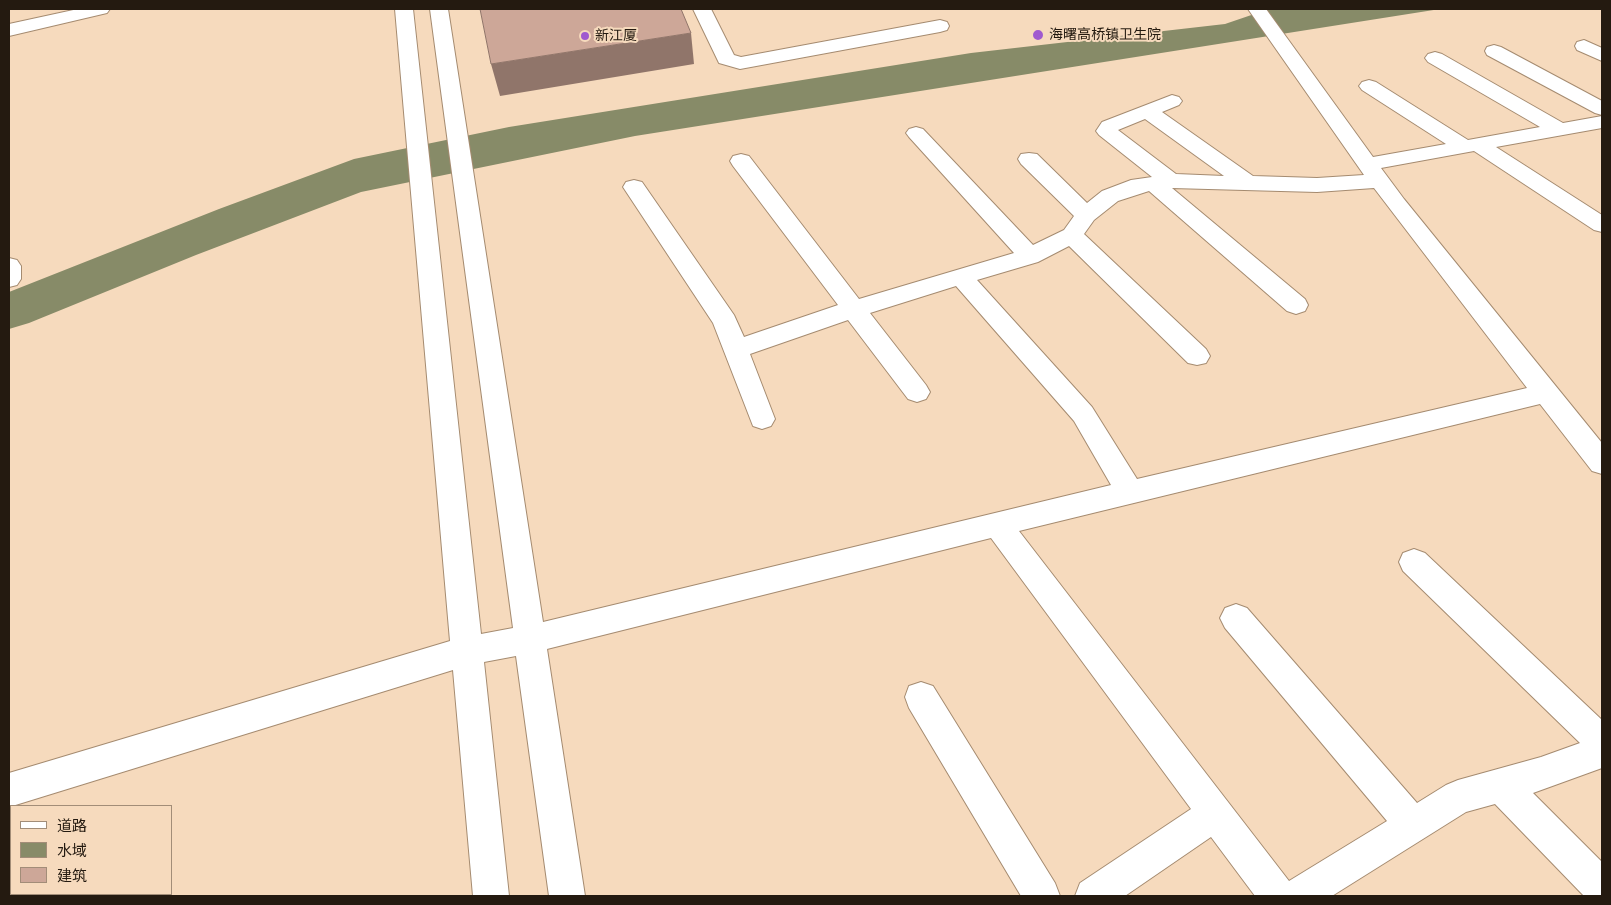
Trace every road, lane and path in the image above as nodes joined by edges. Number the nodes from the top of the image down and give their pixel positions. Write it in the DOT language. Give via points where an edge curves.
graph roads {
  1 [pos="101,9"];
  2 [pos="404,9"];
  3 [pos="439,9"];
  4 [pos="702,9"];
  5 [pos="1257,9"];
  6 [pos="940,26"];
  7 [pos="9,30"];
  8 [pos="1584,46"];
  9 [pos="1494,51"];
  10 [pos="1602,56"];
  11 [pos="1435,58"];
  12 [pos="1369,86"];
  13 [pos="1172,101"];
  14 [pos="1602,109"];
  15 [pos="1148,111"];
  16 [pos="1602,122"];
  17 [pos="1581,126"];
  18 [pos="1560,130"];
  19 [pos="916,133"];
  20 [pos="1602,138"];
  21 [pos="1471,145"];
  22 [pos="1029,159"];
  23 [pos="741,161"];
  24 [pos="1374,173"];
  25 [pos="1162,182"];
  26 [pos="1248,183"];
  27 [pos="634,187"];
  28 [pos="1086,215"];
  29 [pos="1602,225"];
  30 [pos="1072,235"];
  31 [pos="1030,256"];
  32 [pos="9,266"];
  33 [pos="961,277"];
  34 [pos="9,280"];
  35 [pos="1296,305"];
  36 [pos="853,309"];
  37 [pos="736,349"];
  38 [pos="1197,356"];
  39 [pos="917,392"];
  40 [pos="1547,393"];
  41 [pos="762,419"];
  42 [pos="1602,462"];
  43 [pos="1130,492"];
  44 [pos="997,524"];
  45 [pos="1414,562"];
  46 [pos="1236,618"];
  47 [pos="530,639"];
  48 [pos="466,651"];
  49 [pos="922,697"];
  50 [pos="1602,742"];
  51 [pos="1602,748"];
  52 [pos="1501,785"];
  53 [pos="9,790"];
  54 [pos="1215,813"];
  55 [pos="1413,825"];
  56 [pos="1602,888"];
  57 [pos="491,896"];
  58 [pos="567,896"];
  59 [pos="1042,896"];
  60 [pos="1093,896"];
  61 [pos="1278,896"];
  62 [pos="1299,896"];
  1 -- 7 [label="street"];
  2 -- 48 [label="street"];
  3 -- 47 [label="street"];
  4 -- 6 [label="street" via="726,59 740,63"];
  5 -- 24 [label="street"];
  8 -- 10 [label="street"];
  9 -- 14 [label="street"];
  11 -- 18 [label="street"];
  12 -- 21 [label="street"];
  13 -- 15 [label="street"];
  15 -- 25 [label="street" via="1109,126 1106,131"];
  15 -- 26 [label="street"];
  16 -- 17 [label="street"];
  17 -- 18 [label="street"];
  17 -- 20 [label="street"];
  18 -- 21 [label="street"];
  19 -- 31 [label="street"];
  21 -- 24 [label="street"];
  21 -- 29 [label="street"];
  22 -- 28 [label="street"];
  23 -- 36 [label="street"];
  24 -- 26 [label="street" via="1317,185"];
  24 -- 40 [label="street"];
  25 -- 26 [label="street"];
  25 -- 28 [label="street" via="1139,184 1110,196"];
  25 -- 35 [label="street"];
  27 -- 37 [label="street" via="725,321"];
  28 -- 30 [label="street"];
  30 -- 31 [label="street"];
  30 -- 38 [label="street"];
  31 -- 33 [label="street"];
  32 -- 34 [label="street"];
  33 -- 36 [label="street"];
  33 -- 43 [label="street" via="1083,414"];
  36 -- 37 [label="street"];
  36 -- 39 [label="street"];
  37 -- 41 [label="street"];
  40 -- 42 [label="street"];
  40 -- 43 [label="street"];
  43 -- 44 [label="street"];
  44 -- 47 [label="street"];
  44 -- 54 [label="street"];
  45 -- 50 [label="street"];
  46 -- 55 [label="street"];
  47 -- 48 [label="street"];
  47 -- 58 [label="street"];
  48 -- 53 [label="street"];
  48 -- 57 [label="street"];
  49 -- 59 [label="street"];
  51 -- 52 [label="street" via="1591,756"];
  52 -- 55 [label="street" via="1458,797"];
  52 -- 56 [label="street"];
  54 -- 60 [label="street"];
  54 -- 61 [label="street"];
  55 -- 62 [label="street"];
}
